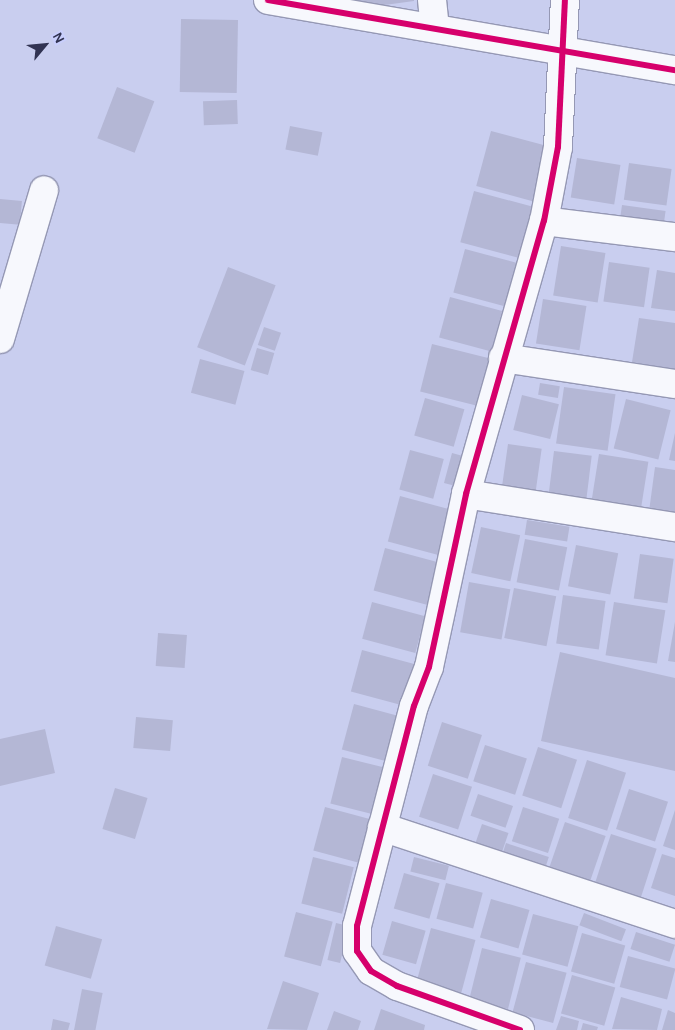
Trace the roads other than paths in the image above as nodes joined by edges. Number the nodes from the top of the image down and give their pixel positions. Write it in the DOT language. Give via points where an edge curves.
graph roads {
  1 [pos="268,0"];
  2 [pos="432,0"];
  3 [pos="565,0"];
  4 [pos="435,28"];
  5 [pos="563,51"];
  6 [pos="675,70"];
  7 [pos="44,190"];
  8 [pos="544,220"];
  9 [pos="675,237"];
  10 [pos="0,339"];
  11 [pos="503,358"];
  12 [pos="675,384"];
  13 [pos="466,494"];
  14 [pos="675,527"];
  15 [pos="382,827"];
  16 [pos="675,924"];
  17 [pos="520,1030"];
  1 -- 4 [label="street"];
  2 -- 4 [label="street"];
  3 -- 5 [label="street"];
  4 -- 5 [label="street"];
  5 -- 6 [label="street"];
  5 -- 8 [label="street" via="558,147"];
  7 -- 10 [label="street"];
  8 -- 9 [label="street"];
  8 -- 11 [label="street"];
  11 -- 12 [label="street"];
  11 -- 13 [label="street"];
  13 -- 14 [label="street"];
  13 -- 15 [label="street" via="429,667 414,706"];
  15 -- 16 [label="street"];
  15 -- 17 [label="street" via="357,926 359,959 371,971 397,986"];
}
